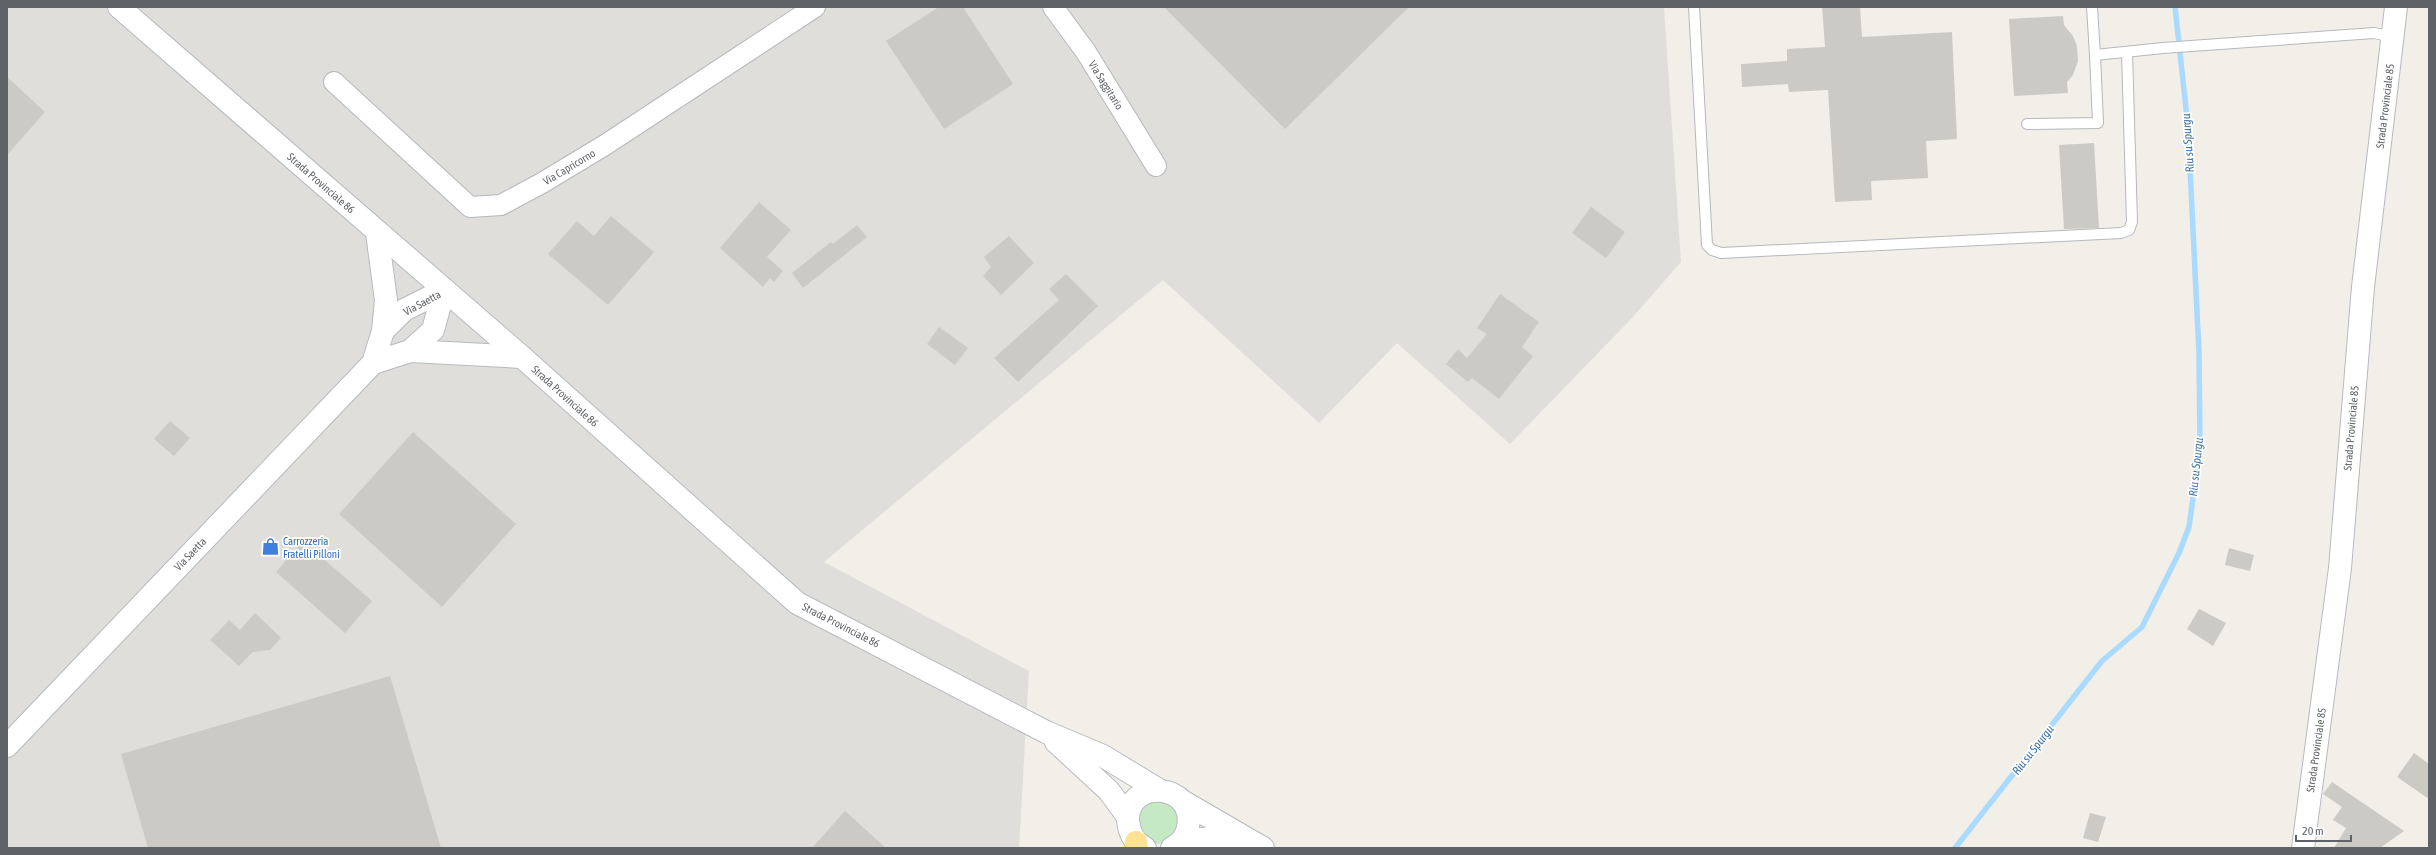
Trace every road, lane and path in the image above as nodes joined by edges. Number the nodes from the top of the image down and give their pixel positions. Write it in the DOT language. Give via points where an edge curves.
graph roads {
  1 [pos="119,7"];
  2 [pos="815,7"];
  3 [pos="1053,7"];
  4 [pos="1694,7"];
  5 [pos="2092,7"];
  6 [pos="2396,7"];
  7 [pos="2393,37"];
  8 [pos="2126,52"];
  9 [pos="2095,55"];
  10 [pos="334,82"];
  11 [pos="2027,124"];
  12 [pos="1156,166"];
  13 [pos="377,233"];
  14 [pos="444,290"];
  15 [pos="383,330"];
  16 [pos="410,351"];
  17 [pos="522,357"];
  18 [pos="373,363"];
  19 [pos="1046,732"];
  20 [pos="7,746"];
  21 [pos="1159,790"];
  22 [pos="1182,801"];
  23 [pos="1128,817"];
  24 [pos="1177,844"];
  25 [pos="1258,845"];
  26 [pos="1139,846"];
  27 [pos="2302,848"];
  1 -- 13 [label="street, Strada Provinciale 86"];
  2 -- 10 [label="street, Via Capricorno" via="605,145 501,205 470,207"];
  3 -- 12 [label="street, Via Saggitario" via="1086,52"];
  4 -- 8 [label="lane" via="1707,244 1712,250 1721,253 2121,233 2129,230 2132,222"];
  5 -- 9 [label="lane"];
  6 -- 7 [label="street, Strada Provinciale 85"];
  7 -- 8 [label="lane" via="2374,33"];
  7 -- 27 [label="street, Strada Provinciale 85" via="2363,287 2340,568"];
  8 -- 9 [label="lane"];
  9 -- 11 [label="lane" via="2098,123"];
  13 -- 14 [label="street, Strada Provinciale 86"];
  13 -- 15 [label="street, Via Saetta" via="386,300"];
  14 -- 15 [label="street, Via Saetta" via="404,310"];
  14 -- 16 [label="street, Via Saetta" via="432,330"];
  14 -- 17 [label="street, Strada Provinciale 86"];
  15 -- 18 [label="street, Via Saetta"];
  16 -- 17 [label="street, Via Saetta"];
  16 -- 18 [label="street, Via Saetta"];
  17 -- 19 [label="street, Strada Provinciale 86" via="797,603"];
  18 -- 20 [label="street, Via Saetta"];
  19 -- 21 [label="street, Strada Provinciale 86" via="1103,756"];
  19 -- 23 [label="street, Strada Provinciale 86" via="1109,791"];
  21 -- 22 [label="street, Strada Provinciale 86" via="1168,791"];
  21 -- 23 [label="street" via="1150,791 1139,798 1130,808"];
  22 -- 24 [label="street" via="1188,810 1190,820 1188,831"];
  22 -- 25 [label="street"];
  23 -- 26 [label="street" via="1131,834"];
  24 -- 25 [label="street" via="1217,838"];
}
